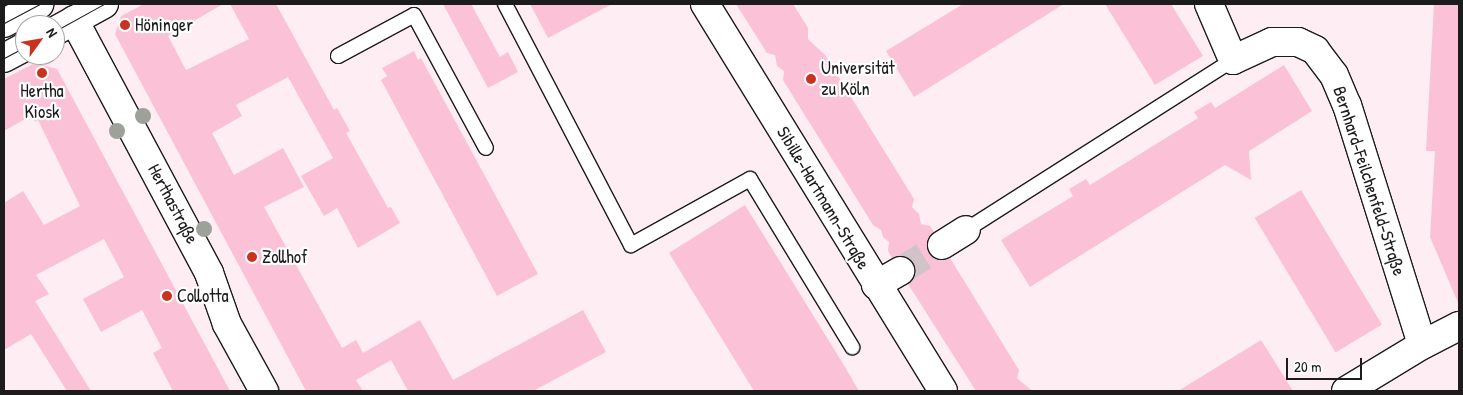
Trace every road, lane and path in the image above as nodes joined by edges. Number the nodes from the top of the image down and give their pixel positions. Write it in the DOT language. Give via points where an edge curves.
graph roads {
  1 [pos="39,4"];
  2 [pos="104,4"];
  3 [pos="504,4"];
  4 [pos="705,4"];
  5 [pos="1209,4"];
  6 [pos="4,23"];
  7 [pos="65,26"];
  8 [pos="338,56"];
  9 [pos="1233,60"];
  10 [pos="486,148"];
  11 [pos="966,230"];
  12 [pos="942,245"];
  13 [pos="900,271"];
  14 [pos="876,285"];
  15 [pos="1459,326"];
  16 [pos="1422,344"];
  17 [pos="852,348"];
  18 [pos="264,391"];
  19 [pos="943,391"];
  20 [pos="1346,391"];
  1 -- 6 [label="street"];
  2 -- 7 [label="street"];
  3 -- 17 [label="lane" via="631,245 750,179"];
  4 -- 14 [label="street, Sibille-Hartmann-Straße"];
  5 -- 9 [label="street"];
  7 -- 18 [label="street, Herthastraße" via="209,273 227,324"];
  8 -- 10 [label="lane" via="414,15"];
  9 -- 11 [label="lane, Bernhard-Feilchenfeld-Straße"];
  9 -- 16 [label="street, Bernhard-Feilchenfeld-Straße" via="1272,42 1298,42 1315,50 1334,75 1347,105"];
  11 -- 12 [label="street, Bernhard-Feilchenfeld-Straße"];
  13 -- 14 [label="street"];
  14 -- 19 [label="street, Sibille-Hartmann-Straße"];
  15 -- 16 [label="street"];
  16 -- 20 [label="street"];
}
